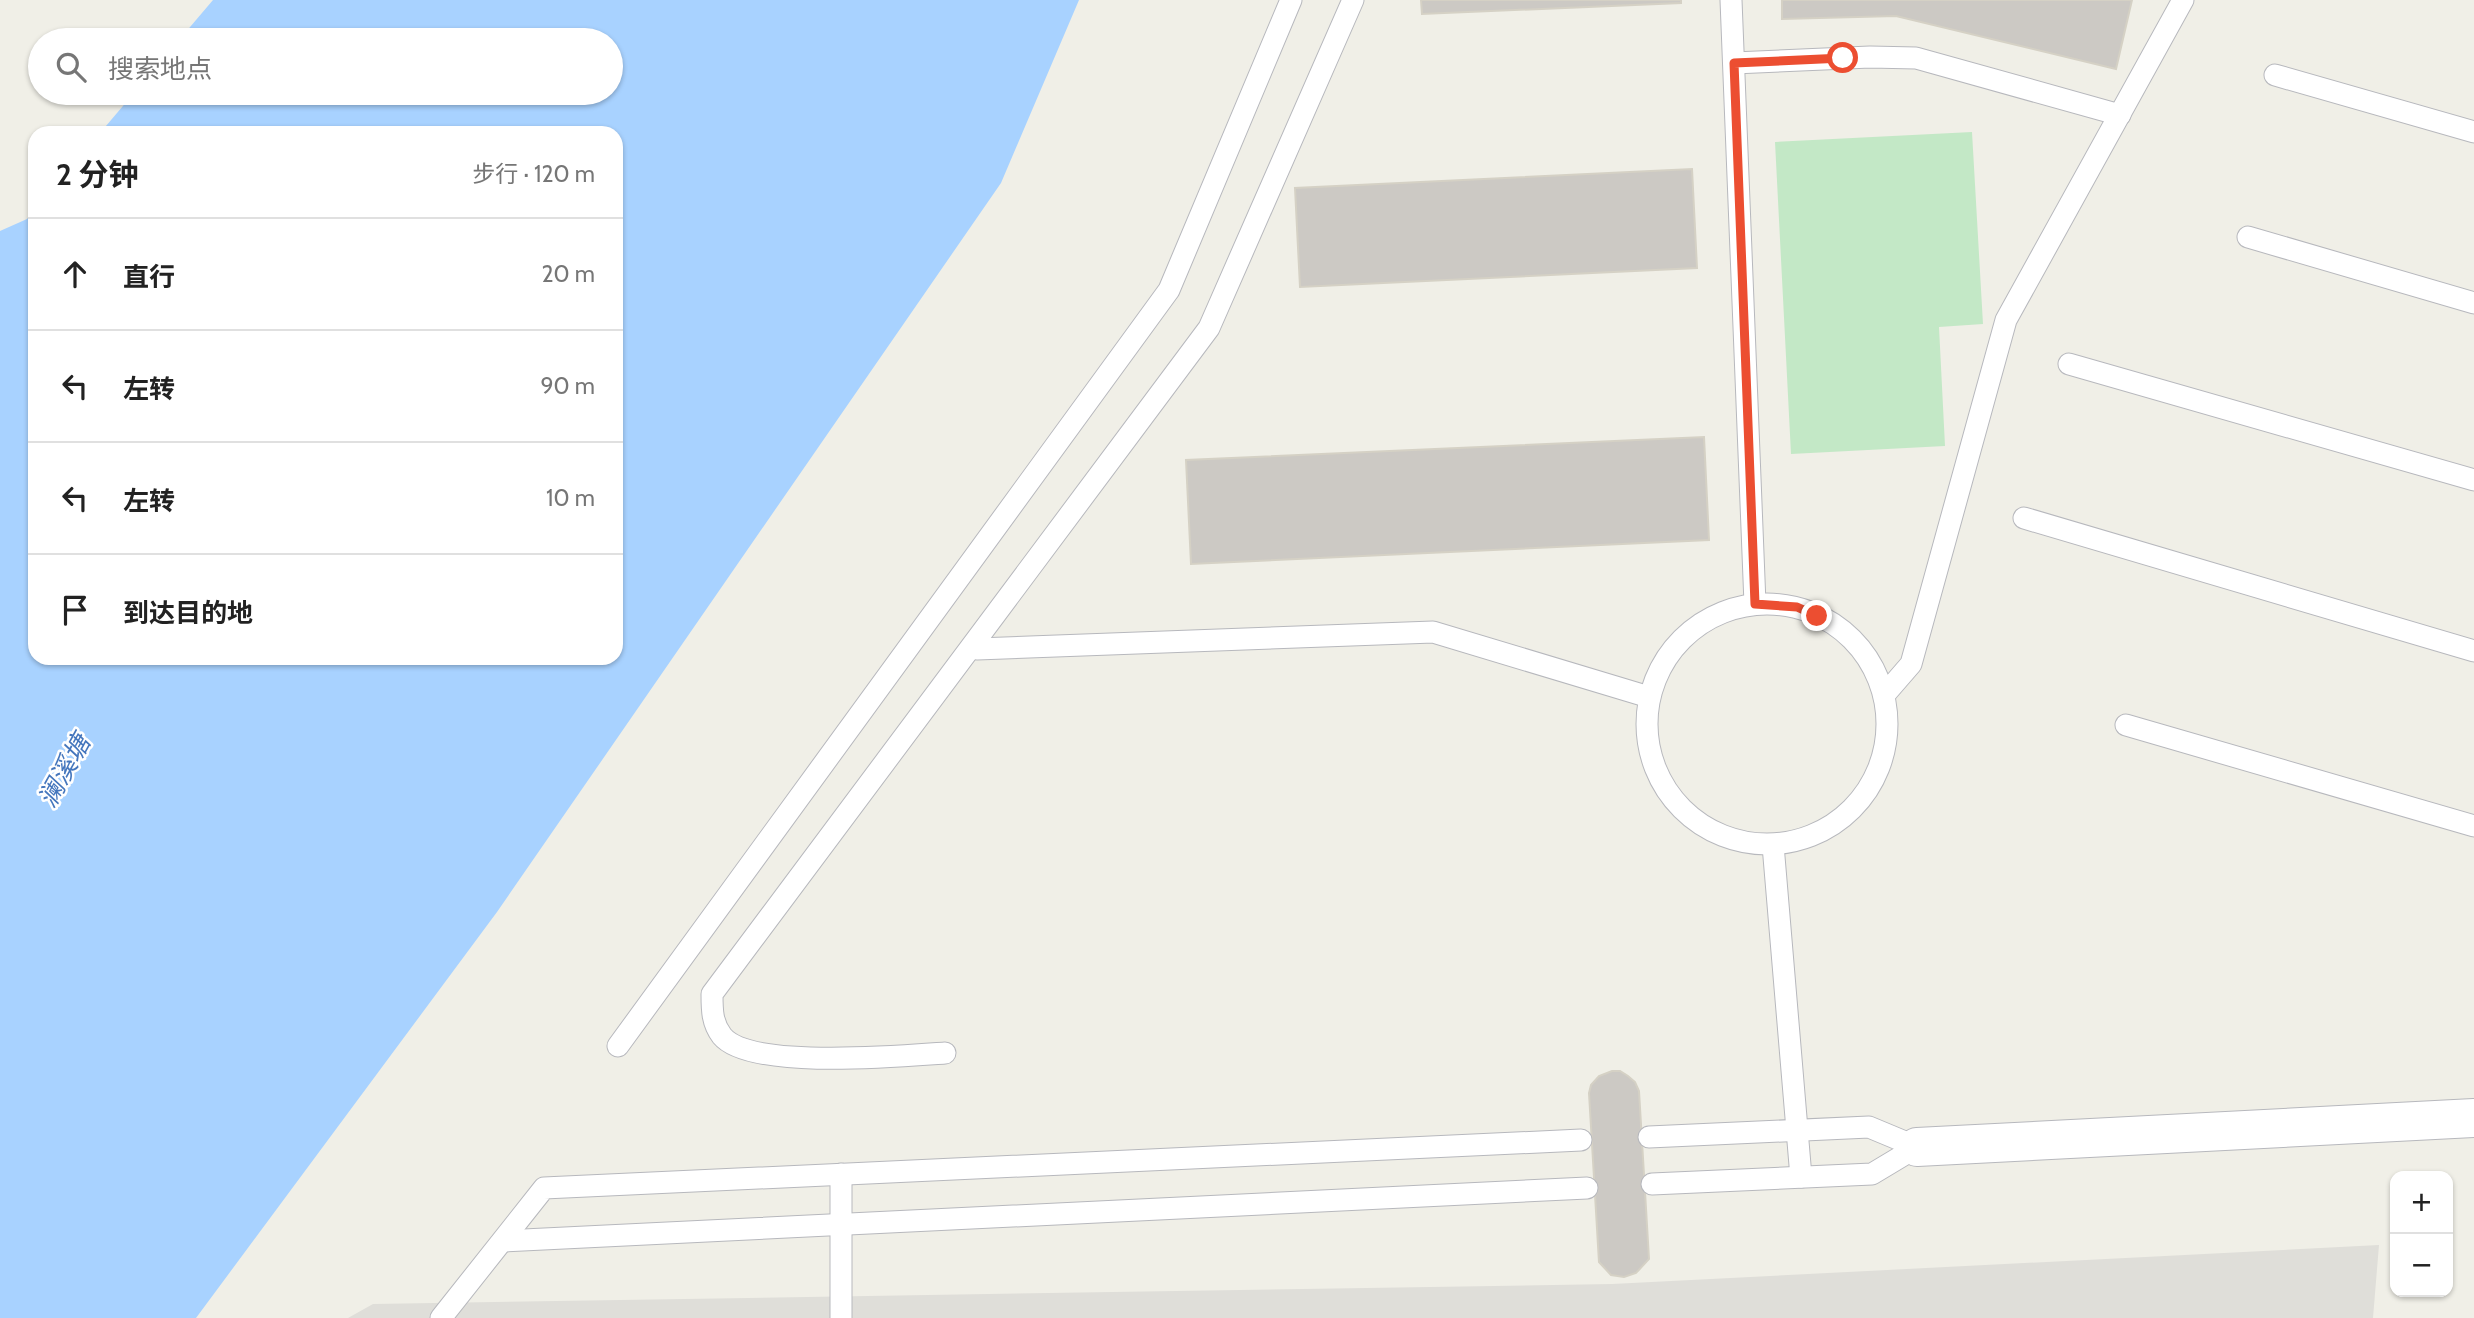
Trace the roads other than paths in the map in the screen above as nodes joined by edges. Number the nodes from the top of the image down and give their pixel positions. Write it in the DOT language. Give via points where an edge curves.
graph roads {
  1 [pos="1291,0"];
  2 [pos="1353,0"];
  3 [pos="1731,0"];
  4 [pos="2183,0"];
  5 [pos="1734,63"];
  6 [pos="2275,75"];
  7 [pos="2120,115"];
  8 [pos="2474,132"];
  9 [pos="2248,237"];
  10 [pos="2474,303"];
  11 [pos="2069,364"];
  12 [pos="2474,480"];
  13 [pos="2024,518"];
  14 [pos="1755,604"];
  15 [pos="977,649"];
  16 [pos="2474,651"];
  17 [pos="1885,694"];
  18 [pos="1649,697"];
  19 [pos="2126,725"];
  20 [pos="2474,826"];
  21 [pos="1773,845"];
  22 [pos="618,1046"];
  23 [pos="945,1053"];
  24 [pos="2474,1118"];
  25 [pos="1797,1130"];
  26 [pos="1648,1137"];
  27 [pos="1581,1140"];
  28 [pos="1917,1147"];
  29 [pos="841,1174"];
  30 [pos="1801,1177"];
  31 [pos="1652,1184"];
  32 [pos="1587,1188"];
  33 [pos="841,1224"];
  34 [pos="503,1241"];
  35 [pos="441,1318"];
  36 [pos="841,1318"];
  1 -- 22 [label="lane" via="1169,290"];
  2 -- 23 [label="lane" via="1209,328 712,995 711,1015 723,1037 754,1054 845,1060"];
  3 -- 5 [label="lane"];
  4 -- 7 [label="lane"];
  5 -- 7 [label="lane" via="1916,58"];
  5 -- 14 [label="lane"];
  6 -- 8 [label="lane"];
  7 -- 17 [label="lane" via="2006,320 1911,664"];
  9 -- 10 [label="lane"];
  11 -- 12 [label="lane"];
  13 -- 16 [label="lane"];
  14 -- 17 [label="lane" via="1797,607 1837,624 1867,655"];
  14 -- 18 [label="lane" via="1719,613 1687,634 1664,662"];
  15 -- 18 [label="lane" via="1433,632"];
  17 -- 21 [label="lane" via="1889,737 1877,777 1851,812 1815,836"];
  18 -- 21 [label="lane" via="1647,733 1655,769 1674,802 1702,826 1736,841"];
  19 -- 20 [label="lane"];
  21 -- 25 [label="lane"];
  24 -- 28 [label="street"];
  25 -- 26 [label="lane"];
  25 -- 28 [label="lane" via="1869,1126"];
  25 -- 30 [label="lane"];
  27 -- 29 [label="lane"];
  28 -- 30 [label="lane" via="1872,1174"];
  29 -- 33 [label="lane"];
  29 -- 34 [label="lane" via="544,1188"];
  30 -- 31 [label="lane"];
  32 -- 33 [label="lane"];
  33 -- 34 [label="lane"];
  33 -- 36 [label="lane"];
  34 -- 35 [label="lane"];
}
